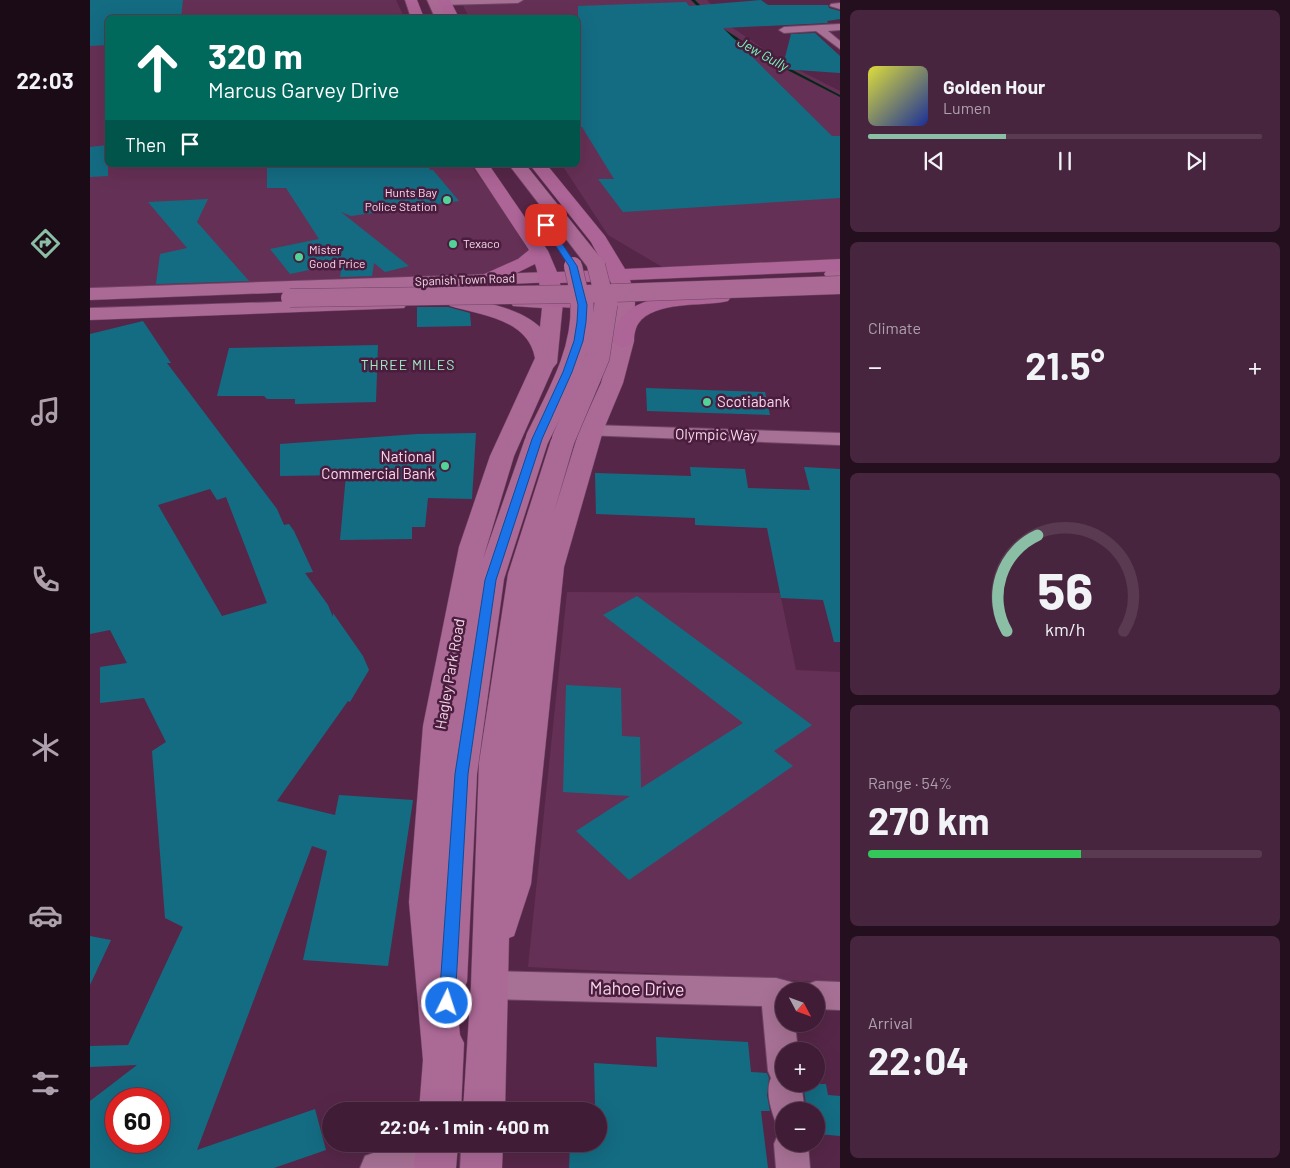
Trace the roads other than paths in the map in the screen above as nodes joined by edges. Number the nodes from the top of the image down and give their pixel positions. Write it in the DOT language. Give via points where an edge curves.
graph roads {
  1 [pos="411,0"];
  2 [pos="422,0"];
  3 [pos="518,0"];
  4 [pos="441,1"];
  5 [pos="417,15"];
  6 [pos="428,15"];
  7 [pos="442,15"];
  8 [pos="451,15"];
  9 [pos="840,27"];
  10 [pos="818,28"];
  11 [pos="784,30"];
  12 [pos="840,46"];
  13 [pos="482,167"];
  14 [pos="502,167"];
  15 [pos="519,167"];
  16 [pos="540,167"];
  17 [pos="600,243"];
  18 [pos="540,251"];
  19 [pos="684,271"];
  20 [pos="620,276"];
  21 [pos="550,278"];
  22 [pos="839,278"];
  23 [pos="486,280"];
  24 [pos="90,295"];
  25 [pos="291,295"];
  26 [pos="721,297"];
  27 [pos="457,302"];
  28 [pos="553,302"];
  29 [pos="615,302"];
  30 [pos="90,305"];
  31 [pos="90,314"];
  32 [pos="623,341"];
  33 [pos="547,356"];
  34 [pos="591,431"];
  35 [pos="840,439"];
  36 [pos="550,440"];
  37 [pos="490,974"];
  38 [pos="775,992"];
  39 [pos="825,995"];
  40 [pos="840,996"];
  41 [pos="443,1060"];
  42 [pos="440,1102"];
  43 [pos="484,1102"];
  44 [pos="415,1152"];
  45 [pos="482,1152"];
  46 [pos="792,1152"];
  47 [pos="377,1168"];
  48 [pos="481,1168"];
  49 [pos="793,1168"];
  1 -- 5 [label="highway"];
  2 -- 6 [label="main road"];
  3 -- 4 [label="street"];
  4 -- 7 [label="main road"];
  4 -- 8 [label="highway"];
  9 -- 10 [label="street"];
  10 -- 11 [label="street"];
  10 -- 12 [label="street"];
  13 -- 18 [label="highway"];
  14 -- 36 [label="main road, Hagley Park Road, bridge" via="573,266 582,305 578,341"];
  15 -- 29 [label="main road, bridge" via="596,265"];
  16 -- 17 [label="highway"];
  17 -- 19 [label="highway" via="624,262"];
  17 -- 20 [label="highway"];
  18 -- 21 [label="highway"];
  18 -- 23 [label="highway" via="525,263"];
  19 -- 20 [label="highway, Spanish Town Road"];
  19 -- 22 [label="highway, Spanish Town Road"];
  20 -- 21 [label="highway, Spanish Town Road"];
  20 -- 29 [label="highway"];
  21 -- 23 [label="main road, Spanish Town Road"];
  21 -- 28 [label="highway"];
  22 -- 25 [label="main road, Spanish Town Road, bridge" via="576,294"];
  22 -- 26 [label="highway, Spanish Town Road"];
  23 -- 24 [label="main road, Spanish Town Road" via="207,288"];
  24 -- 25 [label="main road, Spanish Town Road"];
  25 -- 30 [label="main road, Spanish Town Road"];
  26 -- 29 [label="highway, Spanish Town Road"];
  26 -- 32 [label="highway" via="647,308 632,318"];
  27 -- 28 [label="main road, Spanish Town Road"];
  27 -- 31 [label="main road, Spanish Town Road"];
  27 -- 33 [label="main road" via="524,323 539,339"];
  28 -- 29 [label="highway, Spanish Town Road"];
  28 -- 33 [label="main road, Hagley Park Road"];
  29 -- 32 [label="main road, Hagley Park Road"];
  29 -- 36 [label="main road, Hagley Park Road, bridge" via="598,356"];
  32 -- 34 [label="main road, Hagley Park Road" via="612,383"];
  33 -- 34 [label="main road" via="545,397 554,413"];
  33 -- 41 [label="main road, Hagley Park Road" via="502,456 472,547 439,726 427,902"];
  34 -- 35 [label="street, Olympic Way"];
  34 -- 37 [label="main road, Hagley Park Road" via="550,567 513,884"];
  36 -- 37 [label="main road, Hagley Park Road" via="522,574 496,754"];
  36 -- 41 [label="main road, Hagley Park Road" via="490,580 461,774"];
  37 -- 38 [label="street, Mahoe Drive"];
  37 -- 43 [label="main road, Hagley Park Road"];
  39 -- 40 [label="street"];
  41 -- 42 [label="main road, Hagley Park Road"];
  44 -- 47 [label="street"];
  45 -- 48 [label="main road"];
  46 -- 49 [label="street"];
}
